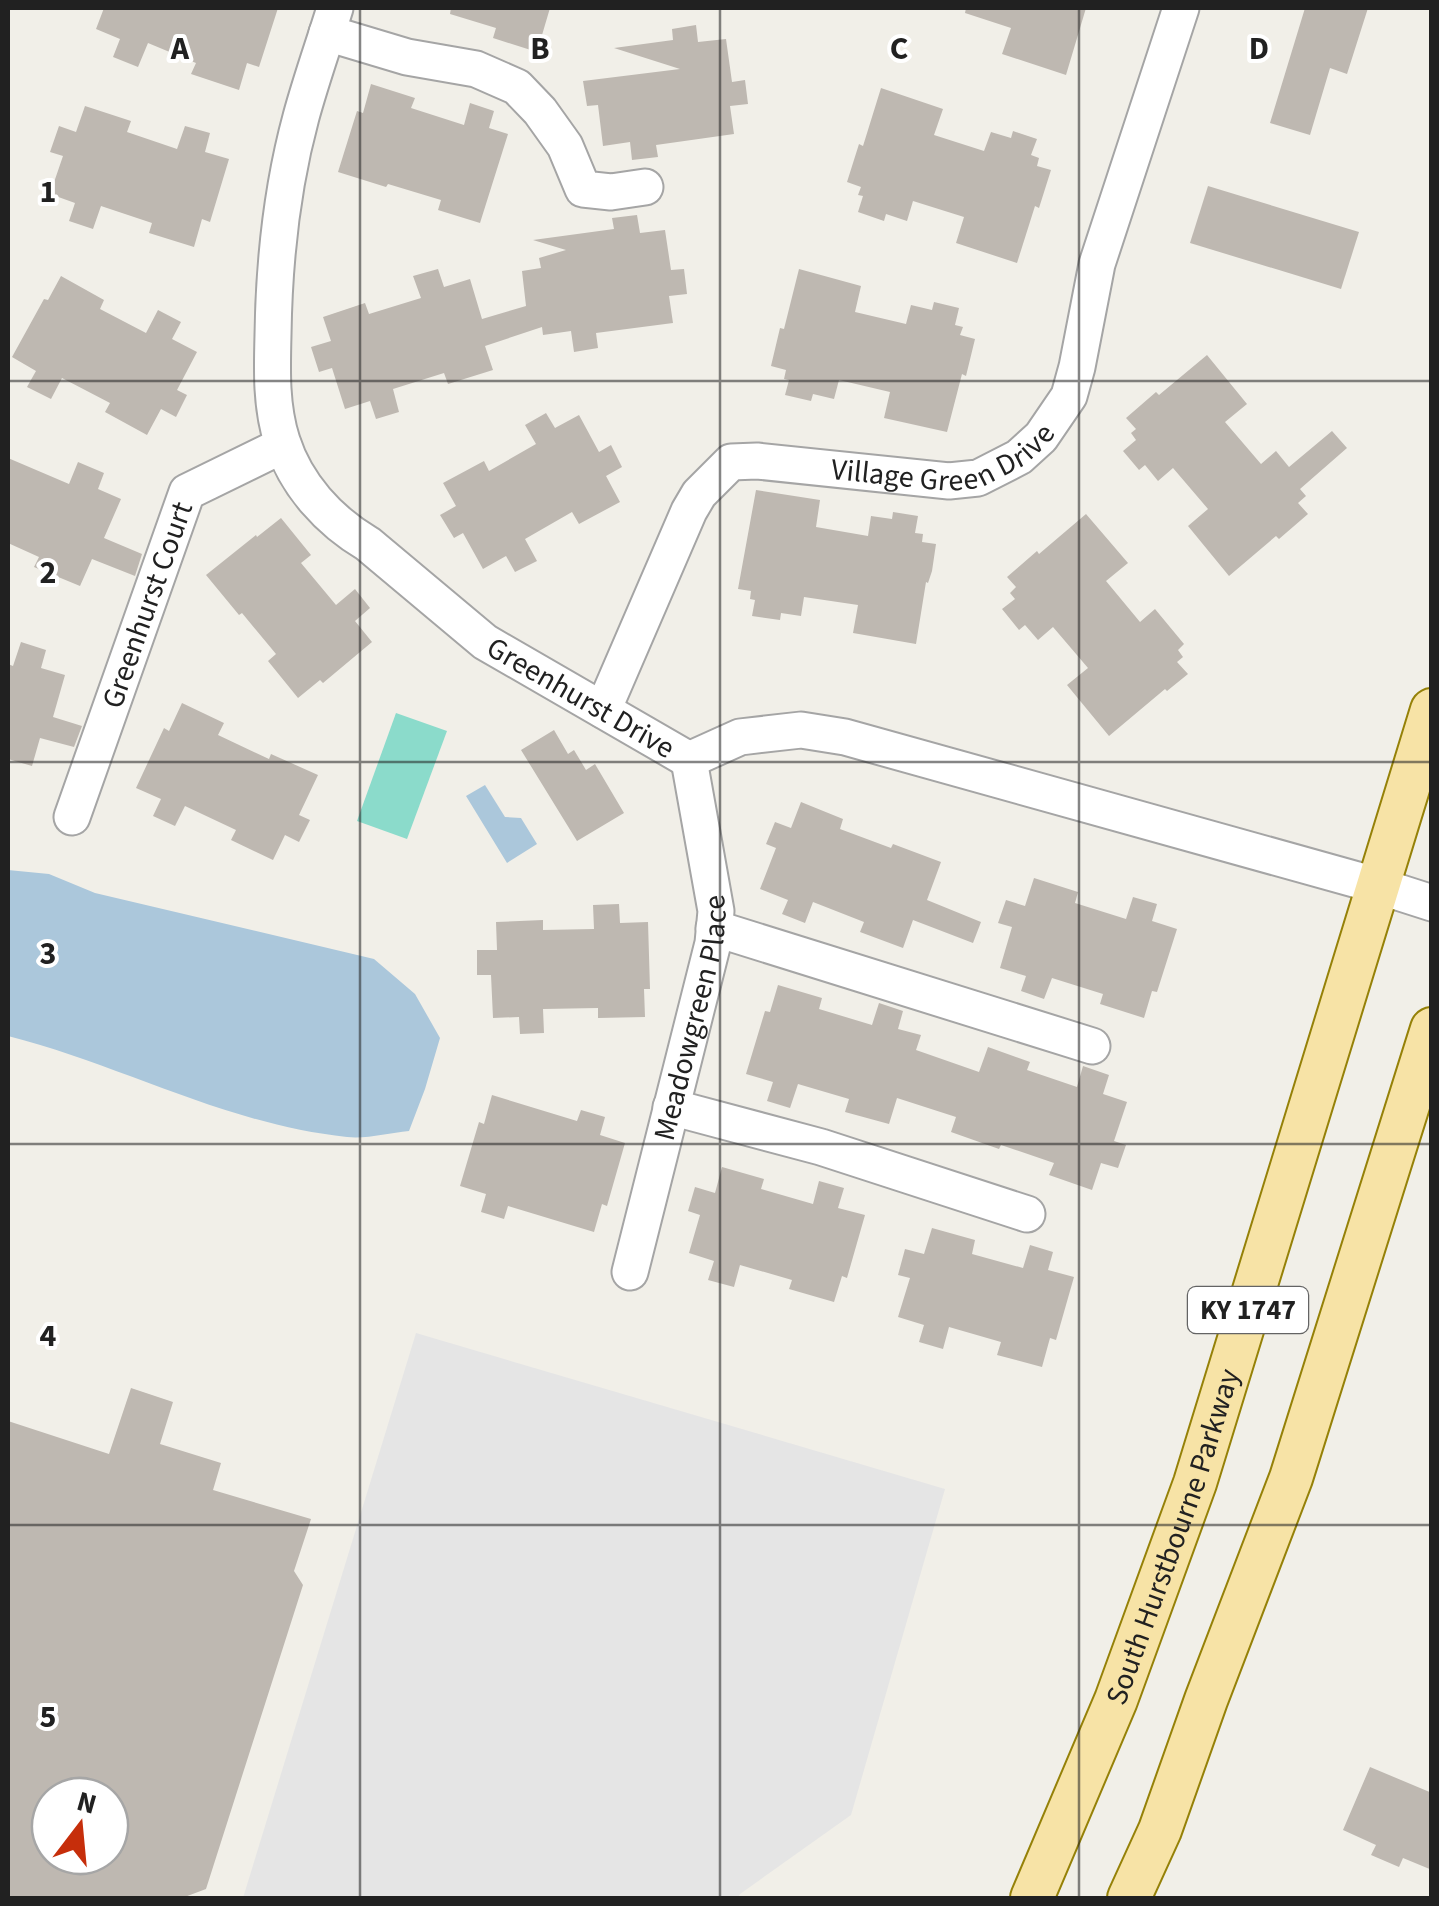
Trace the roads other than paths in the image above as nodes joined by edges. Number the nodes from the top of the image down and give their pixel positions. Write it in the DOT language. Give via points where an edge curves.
graph roads {
  1 [pos="1180,8"];
  2 [pos="332,20"];
  3 [pos="645,187"];
  4 [pos="283,445"];
  5 [pos="603,710"];
  6 [pos="1432,710"];
  7 [pos="690,760"];
  8 [pos="72,816"];
  9 [pos="1379,886"];
  10 [pos="1432,903"];
  11 [pos="714,928"];
  12 [pos="1432,1029"];
  13 [pos="1092,1046"];
  14 [pos="671,1107"];
  15 [pos="1027,1214"];
  16 [pos="630,1272"];
  17 [pos="1032,1898"];
  18 [pos="1129,1898"];
  1 -- 5 [label="street, Village Green Drive" via="1097,264 1069,396 1041,437 978,478 949,481 731,462 689,511"];
  2 -- 3 [label="street" via="406,56 476,69 517,87 565,146 583,188"];
  2 -- 4 [label="street, Greenhurst Drive" via="300,118 284,206 272,382"];
  4 -- 5 [label="street, Greenhurst Drive" via="325,512 485,642"];
  4 -- 8 [label="street, Greenhurst Court" via="187,492"];
  5 -- 7 [label="street, Greenhurst Drive"];
  6 -- 9 [label="main road, South Hurstbourne Parkway / KY 1747"];
  7 -- 9 [label="street, Greenhurst Drive" via="740,737 801,730 846,737"];
  7 -- 11 [label="street, Meadowgreen Place"];
  9 -- 10 [label="street, Greenhurst Drive"];
  9 -- 17 [label="main road, South Hurstbourne Parkway / KY 1747" via="1195,1483 1116,1700"];
  11 -- 13 [label="street"];
  11 -- 14 [label="street, Meadowgreen Place"];
  12 -- 18 [label="main road, KY 1747" via="1291,1478"];
  14 -- 15 [label="street" via="822,1147"];
  14 -- 16 [label="street, Meadowgreen Place"];
}
